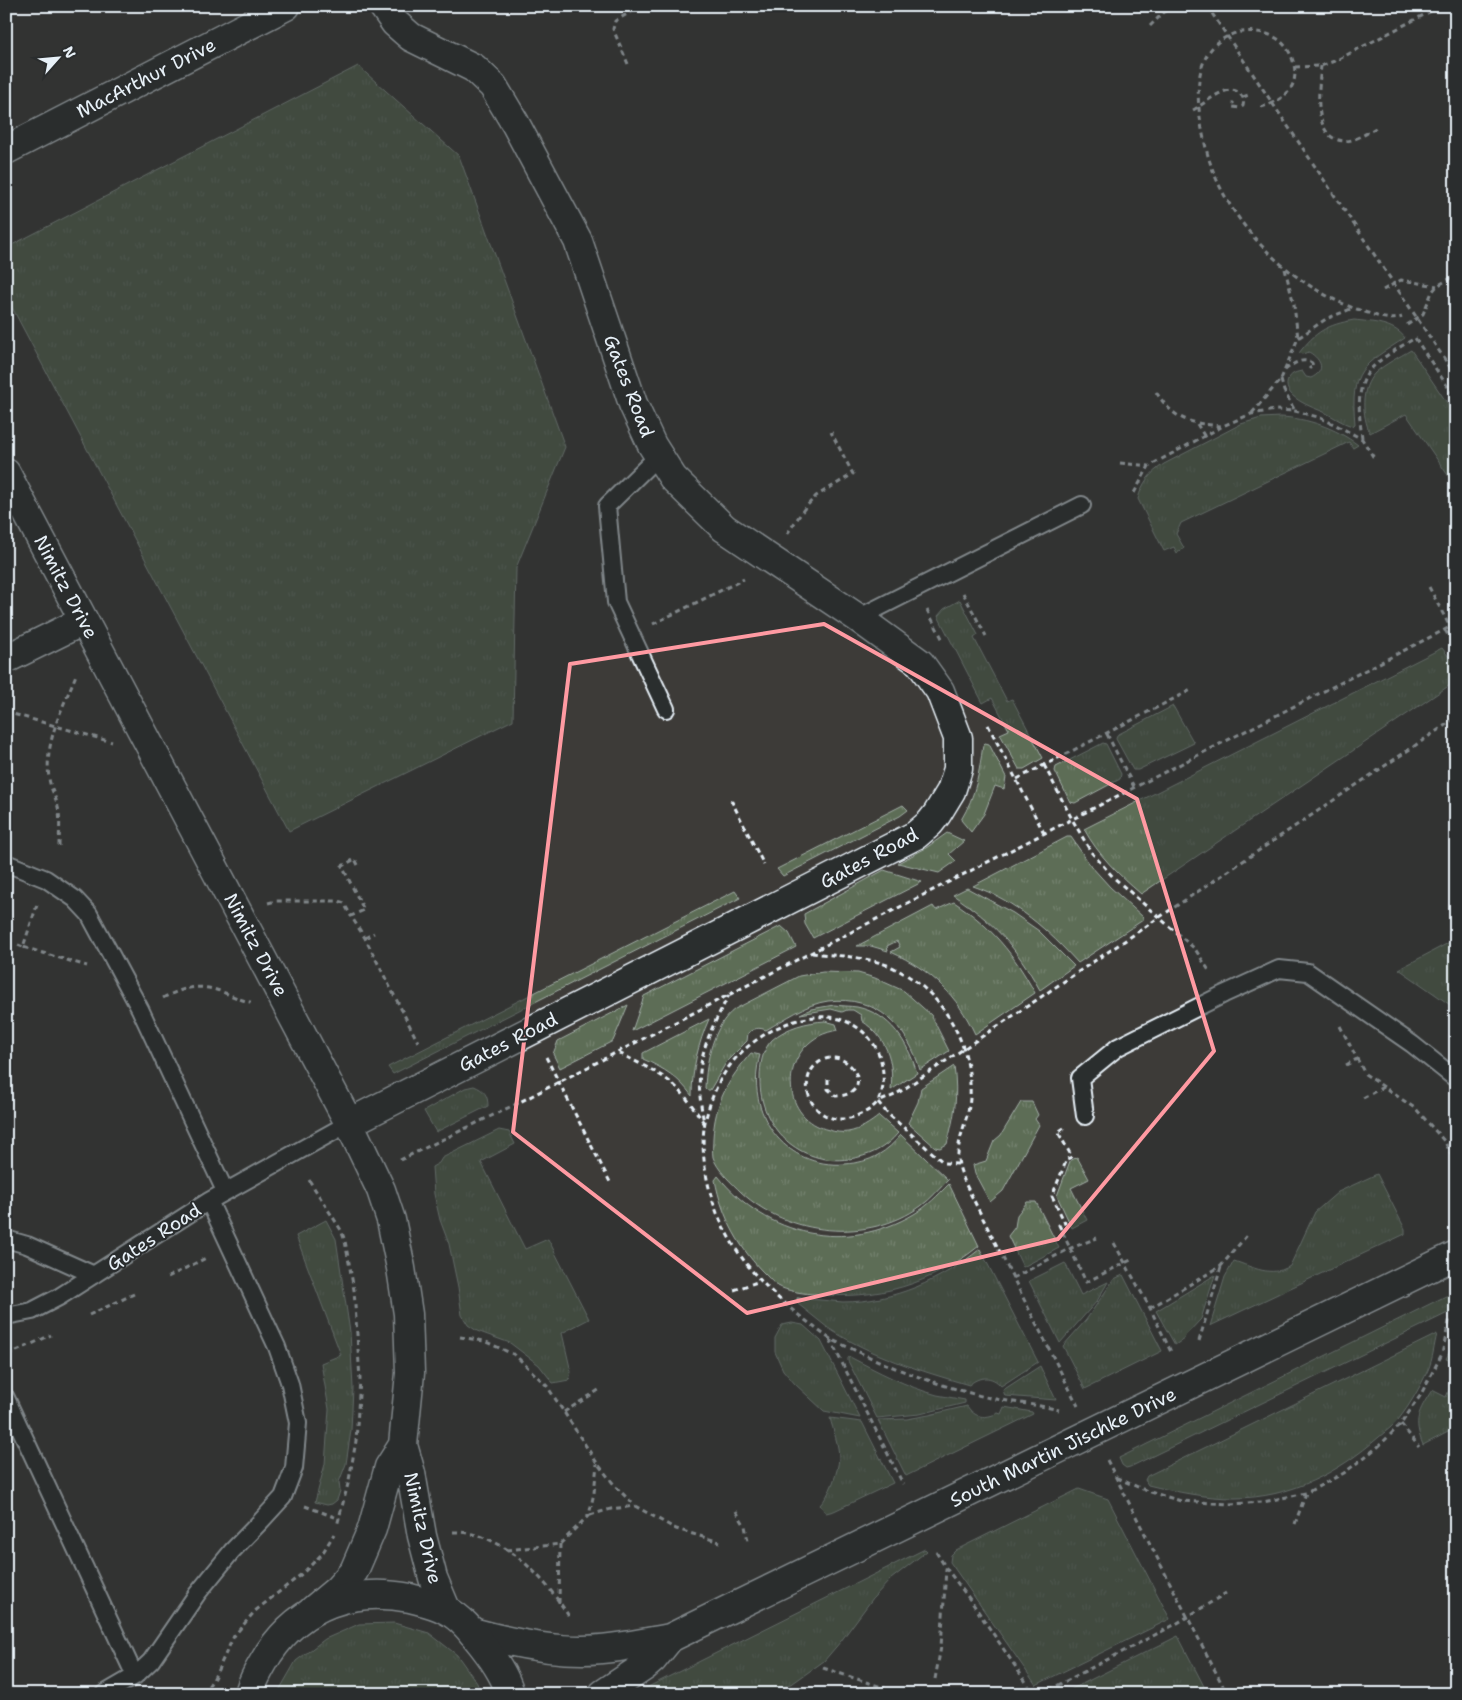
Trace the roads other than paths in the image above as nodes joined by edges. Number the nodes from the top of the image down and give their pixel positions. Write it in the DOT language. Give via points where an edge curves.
graph roads {
  1 [pos="286,6"];
  2 [pos="383,6"];
  3 [pos="6,150"];
  4 [pos="659,455"];
  5 [pos="6,473"];
  6 [pos="1082,504"];
  7 [pos="858,618"];
  8 [pos="83,621"];
  9 [pos="6,659"];
  10 [pos="666,709"];
  11 [pos="6,863"];
  12 [pos="1456,1079"];
  13 [pos="1085,1116"];
  14 [pos="349,1123"];
  15 [pos="224,1191"];
  16 [pos="209,1201"];
  17 [pos="6,1239"];
  18 [pos="1456,1255"];
  19 [pos="94,1275"];
  20 [pos="6,1316"];
  21 [pos="6,1398"];
  22 [pos="403,1445"];
  23 [pos="446,1609"];
  24 [pos="313,1610"];
  25 [pos="472,1632"];
  26 [pos="670,1638"];
  27 [pos="136,1676"];
  28 [pos="104,1694"];
  29 [pos="249,1694"];
  30 [pos="510,1694"];
  31 [pos="603,1694"];
  1 -- 3 [label="street, MacArthur Drive"];
  2 -- 4 [label="street, Gates Road" via="411,37 474,68 493,86 578,241 633,404"];
  4 -- 7 [label="street, Gates Road" via="673,478 724,528"];
  4 -- 10 [label="lane" via="607,506 616,602"];
  5 -- 8 [label="street, Nimitz Drive"];
  6 -- 7 [label="lane"];
  7 -- 14 [label="street, Gates Road" via="920,663 940,691 958,738 958,769 951,791 930,823 916,835"];
  8 -- 9 [label="street"];
  8 -- 14 [label="street, Nimitz Drive"];
  11 -- 15 [label="lane" via="46,879 75,899 89,914 140,1009"];
  12 -- 13 [label="lane" via="1412,1044 1308,972 1279,969 1118,1047 1080,1078"];
  14 -- 15 [label="lane, Gates Road"];
  14 -- 22 [label="street, Nimitz Drive" via="381,1190 401,1268 408,1314 410,1373"];
  15 -- 16 [label="lane, Gates Road"];
  16 -- 19 [label="lane, Gates Road"];
  16 -- 27 [label="lane" via="277,1347 290,1384 298,1423 294,1468 283,1496 197,1594"];
  17 -- 19 [label="lane" via="28,1245"];
  18 -- 26 [label="street, South Martin Jischke Drive"];
  19 -- 20 [label="lane, Gates Road" via="32,1310"];
  21 -- 27 [label="lane"];
  22 -- 23 [label="street, Nimitz Drive" via="433,1578"];
  22 -- 24 [label="street, Nimitz Drive" via="389,1467 372,1529 354,1571"];
  23 -- 24 [label="street" via="390,1595 362,1595 340,1599"];
  23 -- 25 [label="street"];
  24 -- 29 [label="street" via="274,1645"];
  25 -- 26 [label="street, South Martin Jischke Drive" via="514,1643 584,1650"];
  25 -- 30 [label="street" via="493,1659"];
  26 -- 31 [label="street, South Martin Jischke Drive" via="645,1666"];
  27 -- 28 [label="lane"];
}
